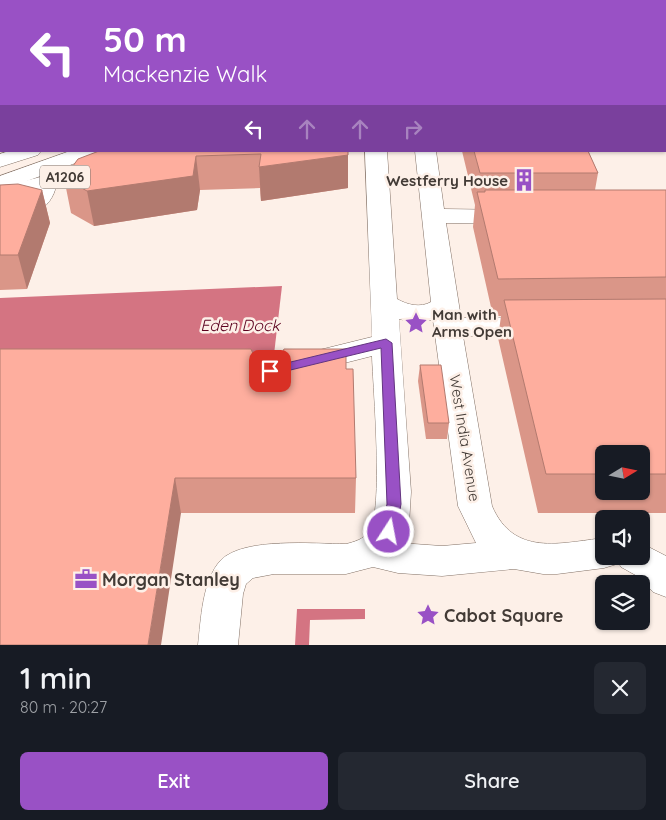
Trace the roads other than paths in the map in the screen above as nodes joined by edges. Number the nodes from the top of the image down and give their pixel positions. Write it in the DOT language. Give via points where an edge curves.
graph roads {
  1 [pos="28,152"];
  2 [pos="126,152"];
  3 [pos="376,152"];
  4 [pos="425,152"];
  5 [pos="82,154"];
  6 [pos="0,161"];
  7 [pos="0,173"];
  8 [pos="46,183"];
  9 [pos="0,184"];
  10 [pos="0,194"];
  11 [pos="0,209"];
  12 [pos="434,216"];
  13 [pos="535,217"];
  14 [pos="384,303"];
  15 [pos="447,317"];
  16 [pos="562,326"];
  17 [pos="386,343"];
  18 [pos="288,367"];
  19 [pos="372,552"];
  20 [pos="514,554"];
  21 [pos="595,554"];
  22 [pos="650,565"];
  23 [pos="666,581"];
  24 [pos="218,645"];
  1 -- 6 [label="street, A1206"];
  2 -- 8 [label="street, A1206"];
  3 -- 14 [label="street"];
  4 -- 12 [label="street, West India Avenue"];
  5 -- 7 [label="street"];
  5 -- 9 [label="street"];
  8 -- 10 [label="street, A1206"];
  8 -- 11 [label="street" via="40,200 32,206"];
  12 -- 13 [label="street"];
  12 -- 15 [label="street, West India Avenue"];
  14 -- 15 [label="street" via="414,315 435,312"];
  14 -- 17 [label="street"];
  15 -- 16 [label="street"];
  15 -- 20 [label="street, West India Avenue" via="475,506 487,532"];
  17 -- 18 [label="street"];
  17 -- 19 [label="street" via="394,504 389,532"];
  19 -- 20 [label="street" via="398,558 442,561"];
  19 -- 24 [label="street" via="337,560 273,558 236,569 223,599"];
  20 -- 21 [label="street" via="543,559"];
  22 -- 23 [label="street"];
}
